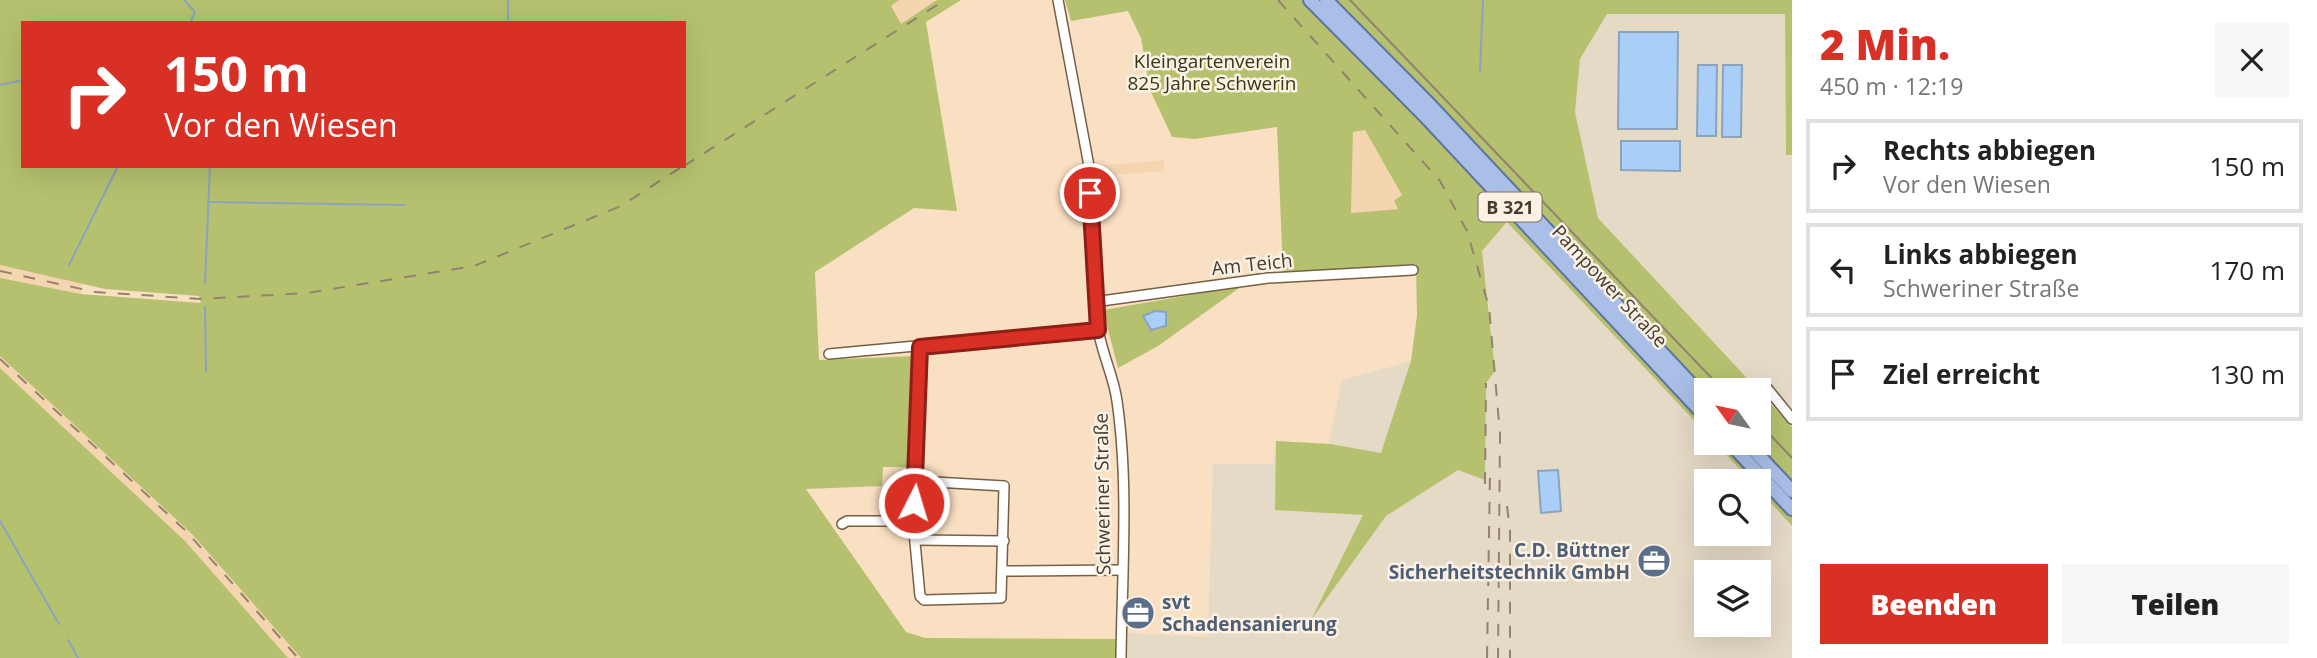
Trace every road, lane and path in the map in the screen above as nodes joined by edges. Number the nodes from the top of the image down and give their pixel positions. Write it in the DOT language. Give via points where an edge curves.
graph roads {
  1 [pos="1058,0"];
  2 [pos="1310,0"];
  3 [pos="1326,0"];
  4 [pos="1413,270"];
  5 [pos="1094,302"];
  6 [pos="1098,330"];
  7 [pos="920,347"];
  8 [pos="829,354"];
  9 [pos="1694,387"];
  10 [pos="1771,393"];
  11 [pos="1694,404"];
  12 [pos="1792,419"];
  13 [pos="1741,455"];
  14 [pos="1758,455"];
  15 [pos="917,481"];
  16 [pos="1792,491"];
  17 [pos="1792,509"];
  18 [pos="913,521"];
  19 [pos="842,524"];
  20 [pos="916,540"];
  21 [pos="1004,541"];
  22 [pos="1122,570"];
  23 [pos="1004,571"];
  24 [pos="1121,658"];
  1 -- 5 [label="street, Schweriner Straße" via="1089,166"];
  2 -- 11 [label="main road, Pampower Straße / B 321"];
  3 -- 9 [label="main road, Pampower Straße / B 321" via="1432,106"];
  4 -- 5 [label="street, Am Teich" via="1268,278"];
  5 -- 6 [label="street, Schweriner Straße"];
  6 -- 7 [label="street"];
  6 -- 22 [label="street, Schweriner Straße" via="1117,399"];
  7 -- 8 [label="street"];
  7 -- 15 [label="street"];
  10 -- 12 [label="street"];
  13 -- 17 [label="main road"];
  14 -- 16 [label="main road"];
  15 -- 18 [label="street"];
  15 -- 21 [label="street" via="1004,486"];
  18 -- 19 [label="street"];
  18 -- 20 [label="street"];
  20 -- 21 [label="street"];
  20 -- 23 [label="street" via="918,590 925,600 996,600 1002,594"];
  21 -- 23 [label="street"];
  22 -- 23 [label="street"];
  22 -- 24 [label="street, Schweriner Straße"];
}
